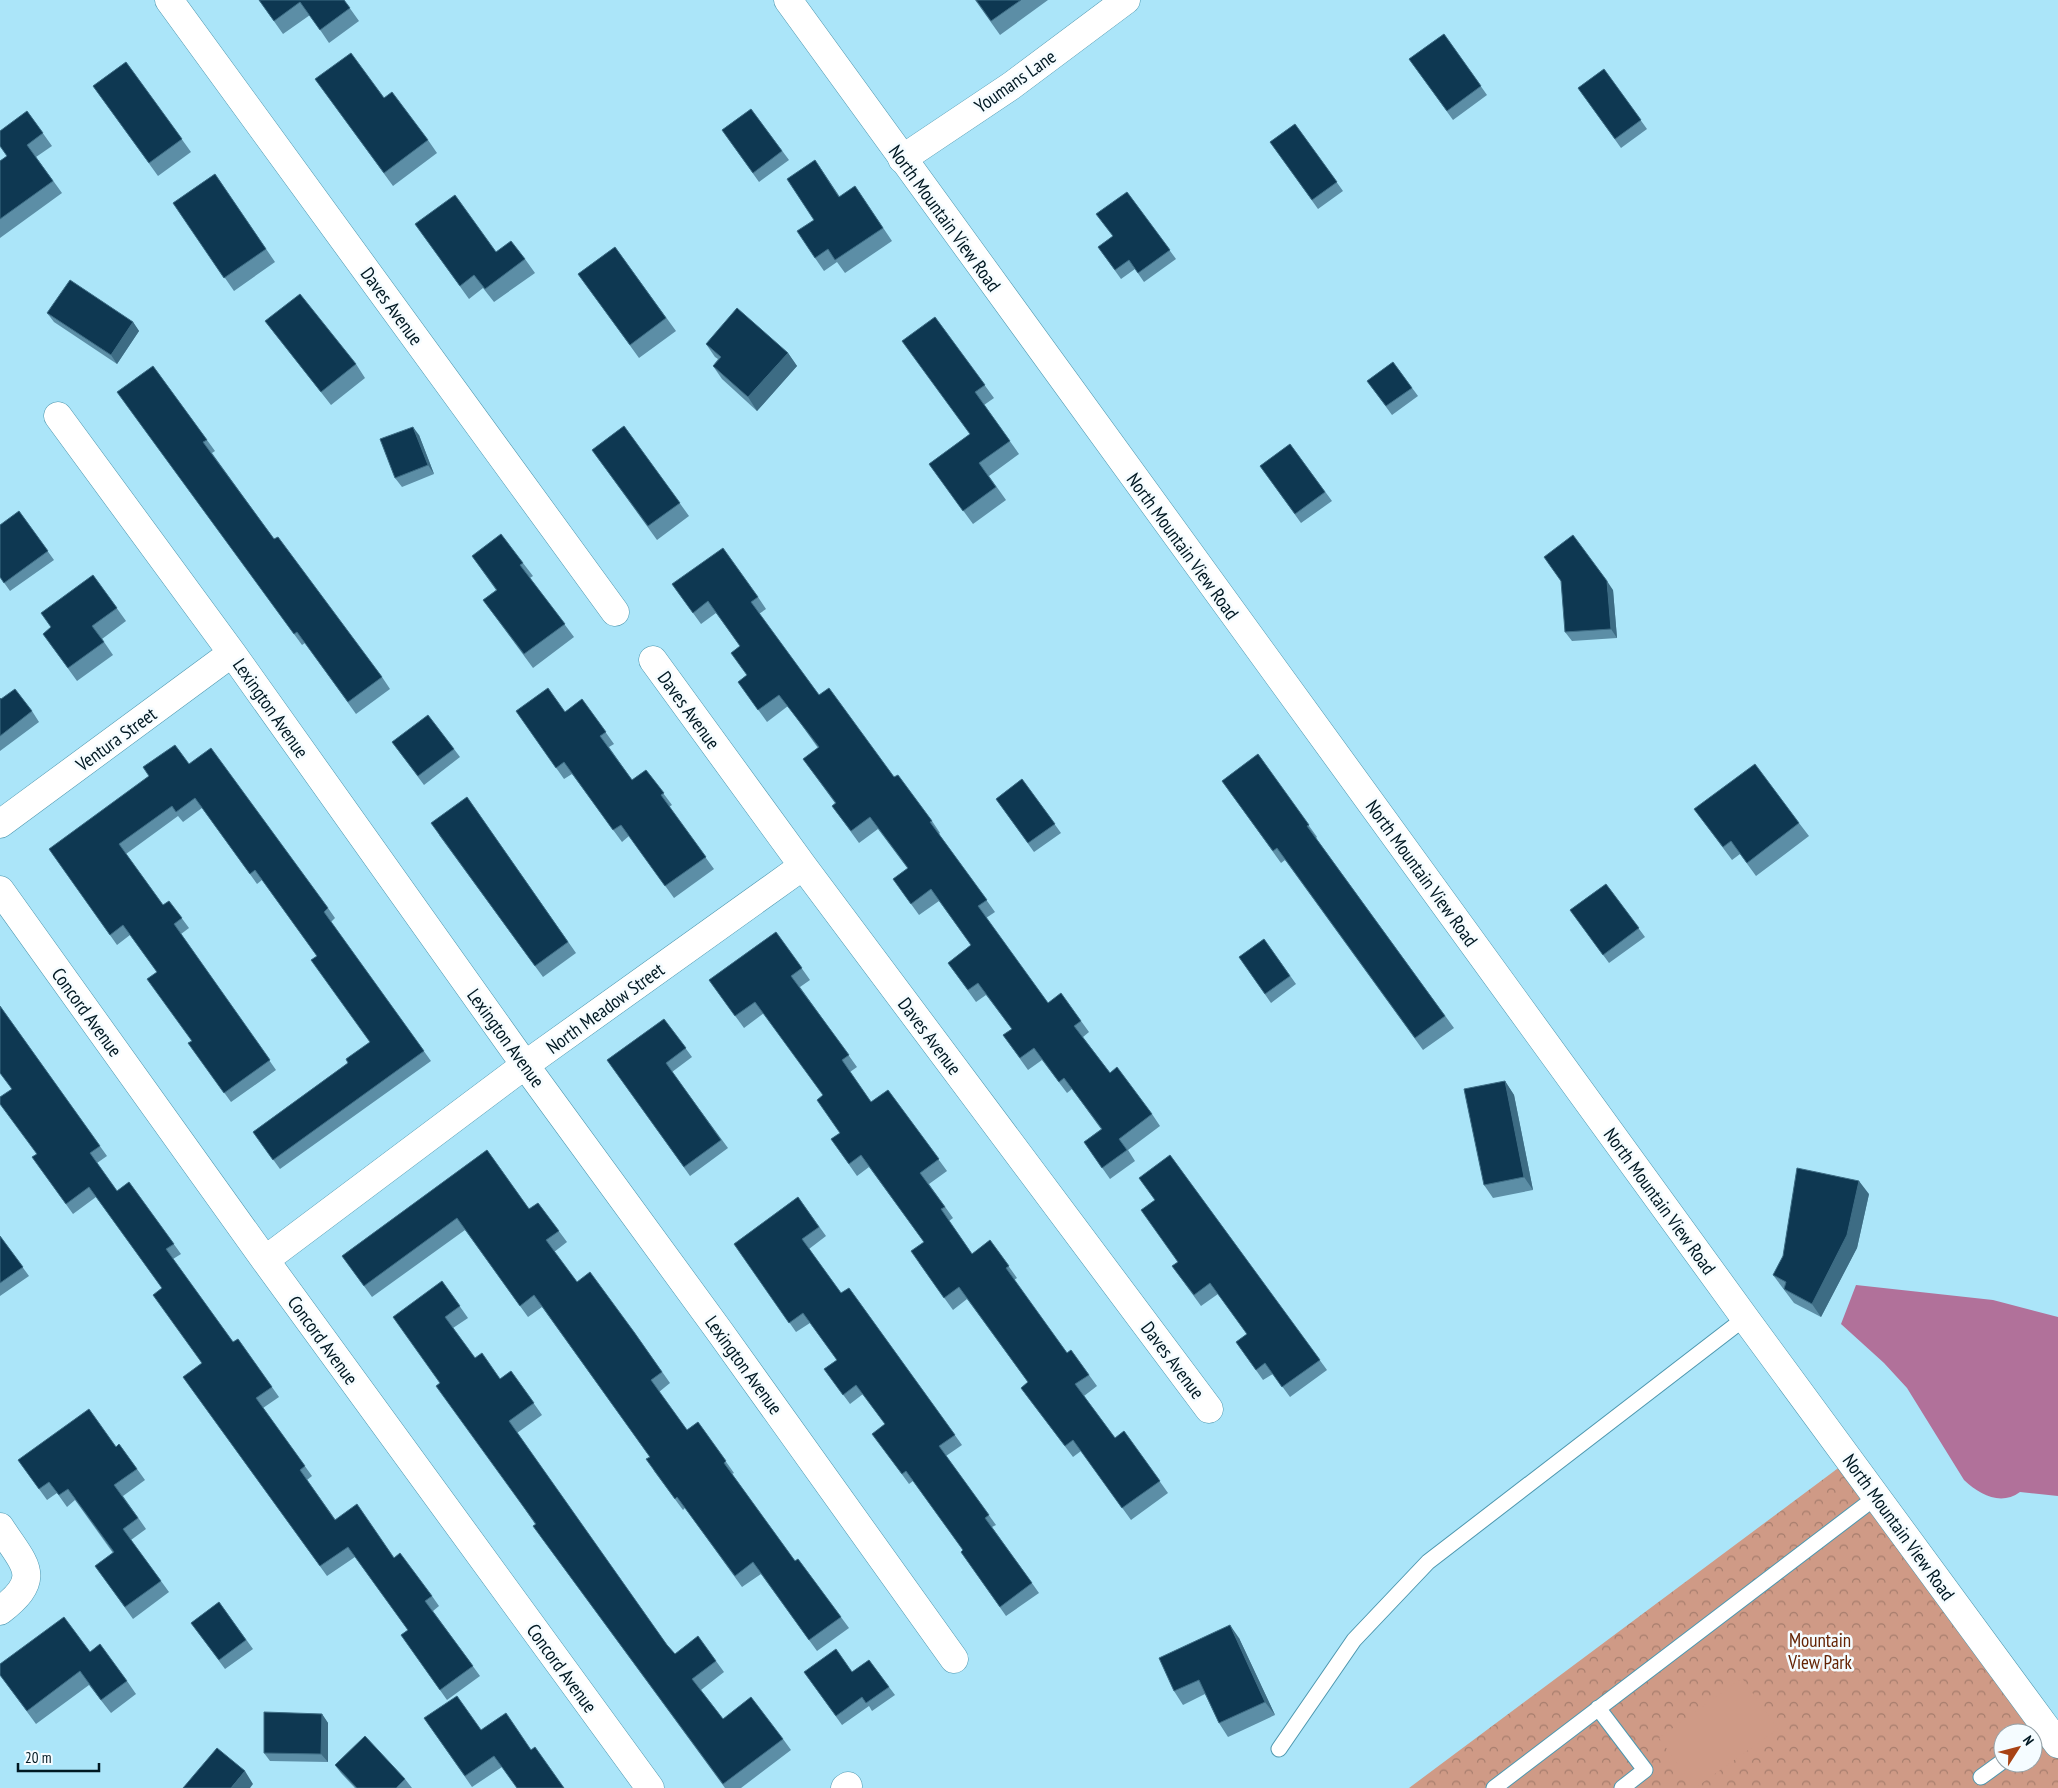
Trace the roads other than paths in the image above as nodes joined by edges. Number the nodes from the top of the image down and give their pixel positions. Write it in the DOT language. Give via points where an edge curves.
graph roads {
  1 [pos="168,0"];
  2 [pos="788,0"];
  3 [pos="1126,0"];
  4 [pos="902,159"];
  5 [pos="58,416"];
  6 [pos="615,612"];
  7 [pos="232,653"];
  8 [pos="653,660"];
  9 [pos="0,824"];
  10 [pos="802,866"];
  11 [pos="0,890"];
  12 [pos="525,1065"];
  13 [pos="265,1260"];
  14 [pos="1745,1318"];
  15 [pos="1209,1409"];
  16 [pos="1876,1497"];
  17 [pos="0,1526"];
  18 [pos="0,1611"];
  19 [pos="954,1659"];
  20 [pos="1598,1708"];
  21 [pos="2046,1737"];
  22 [pos="1279,1749"];
  23 [pos="1993,1769"];
  24 [pos="1982,1778"];
  25 [pos="650,1788"];
  26 [pos="1494,1788"];
  27 [pos="1622,1788"];
  1 -- 6 [label="street, Daves Avenue"];
  2 -- 4 [label="street, North Mountain View Road"];
  3 -- 4 [label="street, Youmans Lane" via="1012,86"];
  4 -- 14 [label="street, North Mountain View Road"];
  5 -- 7 [label="street, Lexington Avenue"];
  7 -- 9 [label="street, Ventura Street"];
  7 -- 12 [label="street, Lexington Avenue"];
  8 -- 10 [label="street, Daves Avenue"];
  10 -- 12 [label="street, North Meadow Street"];
  10 -- 15 [label="street, Daves Avenue"];
  11 -- 13 [label="street, Concord Avenue"];
  12 -- 13 [label="street, North Meadow Street"];
  12 -- 19 [label="street, Lexington Avenue"];
  13 -- 25 [label="street, Concord Avenue"];
  14 -- 16 [label="street, North Mountain View Road"];
  14 -- 22 [label="lane" via="1428,1562 1354,1640"];
  16 -- 20 [label="lane"];
  16 -- 21 [label="street, North Mountain View Road"];
  17 -- 18 [label="street" via="25,1567 26,1585 18,1597"];
  20 -- 26 [label="lane"];
  20 -- 27 [label="lane" via="1645,1770"];
  23 -- 24 [label="lane"];
}
